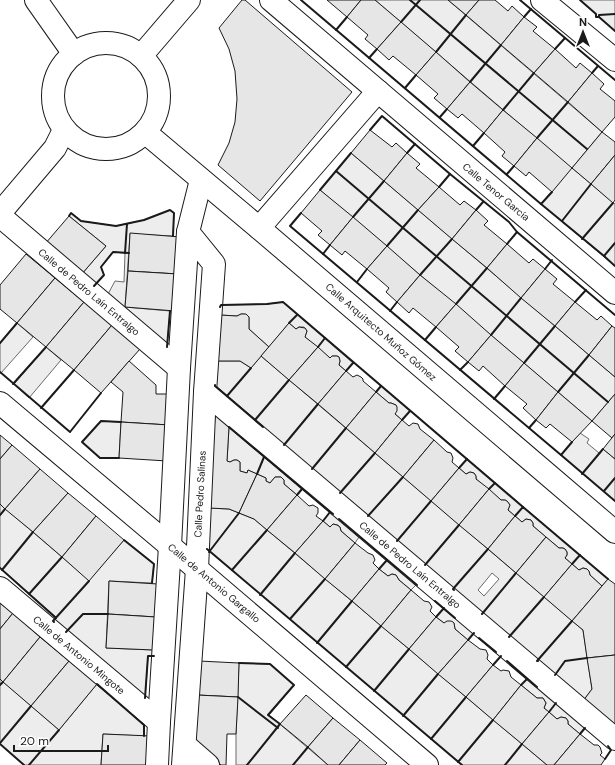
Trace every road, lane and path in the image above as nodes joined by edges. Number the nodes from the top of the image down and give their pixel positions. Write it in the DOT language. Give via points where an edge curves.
graph roads {
  1 [pos="36,0"];
  2 [pos="189,0"];
  3 [pos="271,0"];
  4 [pos="542,0"];
  5 [pos="74,54"];
  6 [pos="141,56"];
  7 [pos="615,60"];
  8 [pos="378,90"];
  9 [pos="64,130"];
  10 [pos="146,133"];
  11 [pos="201,180"];
  12 [pos="0,214"];
  13 [pos="259,228"];
  14 [pos="188,232"];
  15 [pos="615,293"];
  16 [pos="179,368"];
  17 [pos="205,392"];
  18 [pos="0,403"];
  19 [pos="615,532"];
  20 [pos="170,546"];
  21 [pos="197,569"];
  22 [pos="0,588"];
  23 [pos="159,722"];
  24 [pos="615,738"];
  25 [pos="184,755"];
  26 [pos="157,765"];
  27 [pos="208,765"];
  28 [pos="427,765"];
  1 -- 5 [label="street"];
  2 -- 6 [label="street"];
  3 -- 8 [label="street, Calle Tenor García"];
  4 -- 7 [label="street"];
  5 -- 6 [label="street" via="102,43 126,47"];
  5 -- 9 [label="street" via="55,80 53,97 56,114"];
  6 -- 10 [label="street" via="154,72 160,89 159,107"];
  8 -- 13 [label="street"];
  8 -- 15 [label="street, Calle Tenor García"];
  9 -- 10 [label="street" via="76,141 93,148 110,150 127,146"];
  9 -- 12 [label="street" via="55,148"];
  10 -- 11 [label="street, Calle Arquitecto Muñoz Gómez"];
  11 -- 13 [label="street, Calle Arquitecto Muñoz Gómez"];
  11 -- 14 [label="street"];
  12 -- 16 [label="street, Calle de Pedro Laín Entralgo"];
  13 -- 19 [label="street, Calle Arquitecto Muñoz Gómez"];
  14 -- 16 [label="street"];
  14 -- 17 [label="street, Calle Pedro Salinas" via="214,264"];
  16 -- 20 [label="street"];
  17 -- 21 [label="street, Calle Pedro Salinas"];
  17 -- 24 [label="street, Calle de Pedro Laín Entralgo"];
  18 -- 20 [label="street, Calle de Antonio Gargallo"];
  20 -- 21 [label="street, Calle de Antonio Gargallo"];
  20 -- 23 [label="street"];
  21 -- 25 [label="street, Calle Pedro Salinas"];
  21 -- 28 [label="street, Calle de Antonio Gargallo"];
  22 -- 23 [label="street, Calle de Antonio Mingote"];
  23 -- 26 [label="street"];
  25 -- 27 [label="street"];
}
